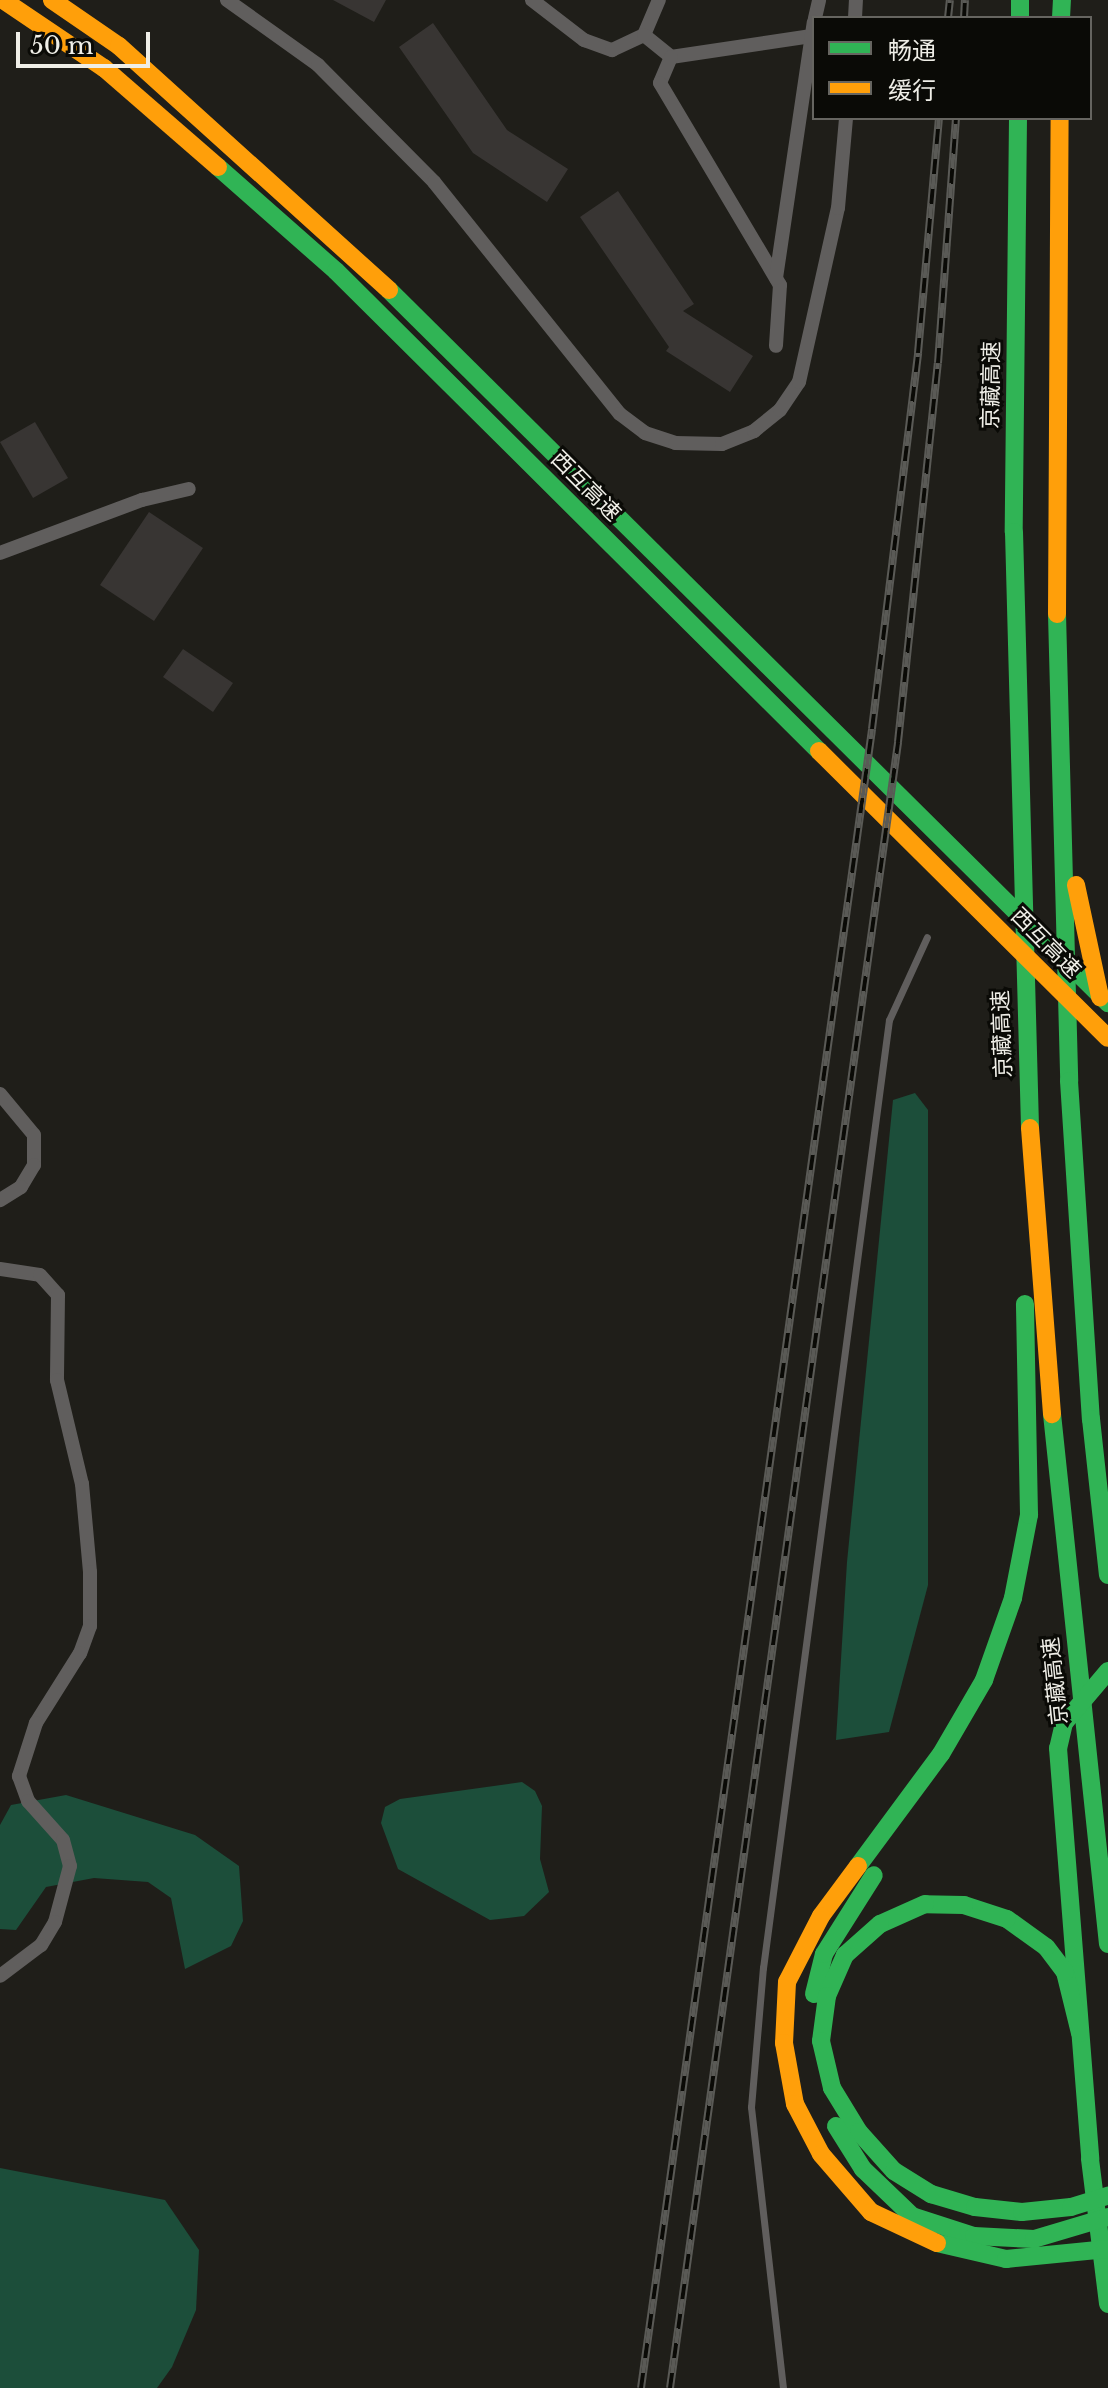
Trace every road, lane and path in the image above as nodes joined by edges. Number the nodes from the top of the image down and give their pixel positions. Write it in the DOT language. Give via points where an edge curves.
graph roads {
  1 [pos="3,0"];
  2 [pos="52,0"];
  3 [pos="227,0"];
  4 [pos="532,0"];
  5 [pos="659,0"];
  6 [pos="812,25"];
  7 [pos="812,32"];
  8 [pos="644,35"];
  9 [pos="671,57"];
  10 [pos="846,120"];
  11 [pos="1018,120"];
  12 [pos="1060,120"];
  13 [pos="776,278"];
  14 [pos="776,346"];
  15 [pos="189,489"];
  16 [pos="0,553"];
  17 [pos="1062,817"];
  18 [pos="927,937"];
  19 [pos="1108,1003"];
  20 [pos="1108,1036"];
  21 [pos="1027,1083"];
  22 [pos="0,1094"];
  23 [pos="0,1200"];
  24 [pos="0,1269"];
  25 [pos="1108,1575"];
  26 [pos="1108,1671"];
  27 [pos="912,1795"];
  28 [pos="1108,1944"];
  29 [pos="0,1976"];
  30 [pos="1080,2033"];
  31 [pos="1108,2196"];
  32 [pos="1108,2217"];
  33 [pos="1104,2254"];
  34 [pos="1108,2304"];
  35 [pos="783,2388"];
  1 -- 20 [label="highway, 西互高速" via="104,68 336,271"];
  2 -- 19 [label="highway, 西互高速" via="119,46 353,255"];
  3 -- 10 [label="street" via="318,65 434,182 620,414 645,433 675,443 722,444 754,431 780,410 799,382 838,208"];
  4 -- 8 [label="street" via="584,40 612,50"];
  5 -- 8 [label="street"];
  6 -- 9 [label="street"];
  7 -- 13 [label="street"];
  8 -- 9 [label="street"];
  9 -- 13 [label="street" via="660,83"];
  11 -- 21 [label="highway, 京藏高速" via="1014,532"];
  12 -- 17 [label="highway" via="1055,532"];
  13 -- 14 [label="street"];
  15 -- 16 [label="street" via="142,500"];
  17 -- 20 [label="highway"];
  17 -- 25 [label="highway" via="1069,1081 1091,1419"];
  18 -- 35 [label="lane" via="889,1020 763,1968 751,2107"];
  21 -- 27 [label="highway" via="1029,1515 1013,1598 984,1680"];
  21 -- 28 [label="highway, 京藏高速" via="1076,1655"];
  22 -- 23 [label="street" via="34,1135 34,1165 21,1187"];
  24 -- 29 [label="street" via="40,1275 58,1295 57,1380 82,1484 90,1572 90,1626 80,1653 36,1723 19,1776 28,1801 63,1840 70,1866 55,1922 41,1945"];
  26 -- 30 [label="highway" via="1064,1723 1058,1748"];
  27 -- 32 [label="highway" via="875,1873 824,1954 809,2018 821,2103 863,2169 912,2216 974,2236 1034,2239"];
  27 -- 33 [label="highway" via="821,1916 787,1982 784,2043 795,2104 821,2154 871,2212 951,2249 1006,2259"];
  30 -- 31 [label="highway" via="1065,1972 1046,1947 1007,1919 964,1905 925,1904 880,1924 845,1955 827,1996 821,2041 832,2088 859,2132 894,2171 931,2194 975,2207 1022,2212 1071,2207"];
  30 -- 33 [label="highway"];
  33 -- 34 [label="highway"];
}
